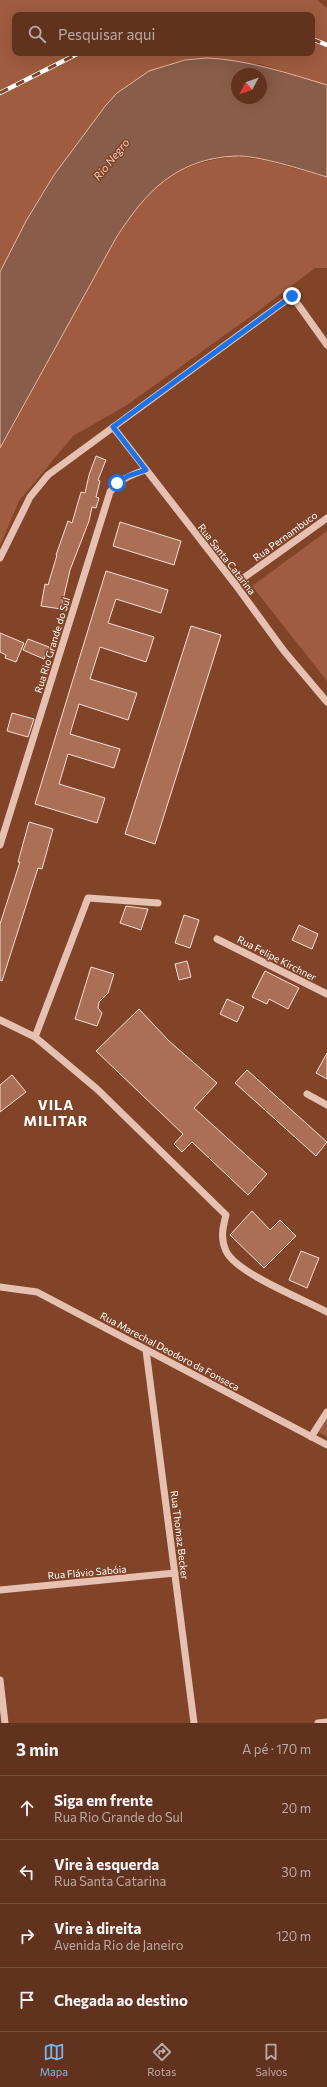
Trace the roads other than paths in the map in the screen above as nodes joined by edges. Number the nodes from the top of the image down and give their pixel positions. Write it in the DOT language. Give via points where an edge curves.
graph roads {
  1 [pos="327,345"];
  2 [pos="113,427"];
  3 [pos="146,470"];
  4 [pos="327,518"];
  5 [pos="0,558"];
  6 [pos="235,584"];
  7 [pos="327,702"];
  8 [pos="0,845"];
  9 [pos="158,903"];
  10 [pos="217,939"];
  11 [pos="327,994"];
  12 [pos="0,1020"];
  13 [pos="35,1038"];
  14 [pos="307,1094"];
  15 [pos="327,1105"];
  16 [pos="0,1287"];
  17 [pos="327,1312"];
  18 [pos="146,1350"];
  19 [pos="327,1412"];
  20 [pos="311,1437"];
  21 [pos="327,1445"];
  22 [pos="175,1573"];
  23 [pos="0,1590"];
  24 [pos="0,1680"];
  25 [pos="327,1722"];
  26 [pos="6,1723"];
  27 [pos="194,1723"];
  28 [pos="318,1723"];
  1 -- 2 [label="street" via="292,296"];
  2 -- 3 [label="street, Rua Santa Catarina"];
  2 -- 5 [label="street" via="38,485"];
  3 -- 6 [label="street, Rua Santa Catarina"];
  3 -- 8 [label="street, Rua Rio Grande do Sul" via="128,476 117,483 110,492"];
  4 -- 6 [label="street, Rua Pernambuco"];
  6 -- 7 [label="street, Rua Santa Catarina" via="284,651"];
  9 -- 13 [label="street" via="88,898"];
  10 -- 11 [label="street, Rua Felipe Kirchner"];
  12 -- 13 [label="street"];
  13 -- 17 [label="street" via="96,1089 226,1215 222,1234 226,1251 234,1262 246,1272"];
  14 -- 15 [label="street"];
  16 -- 18 [label="street, Rua Marechal Deodoro da Fonseca" via="37,1292"];
  18 -- 20 [label="street, Rua Marechal Deodoro da Fonseca"];
  18 -- 22 [label="street, Rua Thomaz Becker"];
  19 -- 20 [label="street"];
  20 -- 21 [label="street, Rua Marechal Deodoro da Fonseca"];
  22 -- 23 [label="street, Rua Flávio Sabóia"];
  22 -- 27 [label="street, Rua Thomaz Becker"];
  24 -- 26 [label="street"];
  25 -- 28 [label="street"];
}
